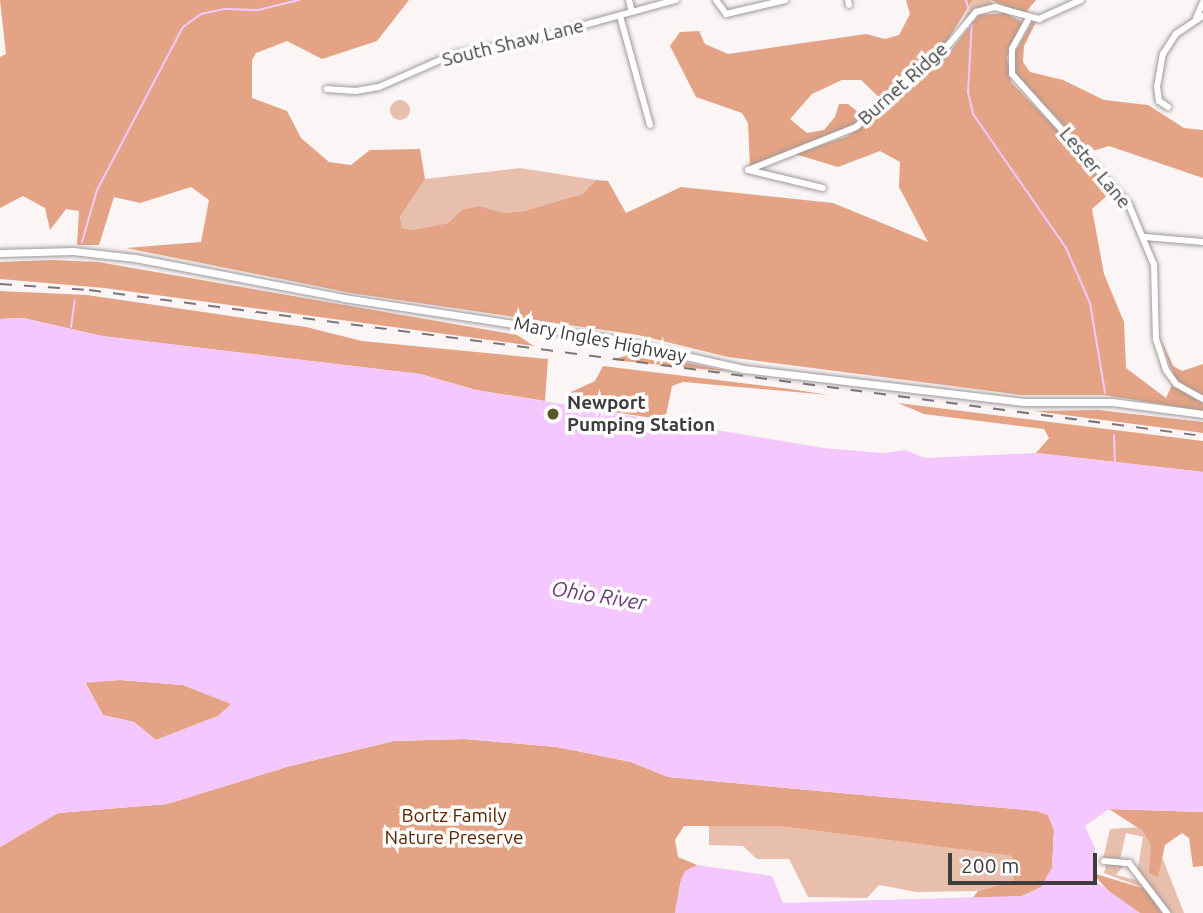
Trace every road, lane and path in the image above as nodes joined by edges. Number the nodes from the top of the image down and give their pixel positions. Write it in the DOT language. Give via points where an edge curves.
graph roads {
  1 [pos="629,0"];
  2 [pos="675,0"];
  3 [pos="785,0"];
  4 [pos="1081,0"];
  5 [pos="716,1"];
  6 [pos="1203,2"];
  7 [pos="632,12"];
  8 [pos="620,16"];
  9 [pos="1199,17"];
  10 [pos="1030,18"];
  11 [pos="327,89"];
  12 [pos="1168,107"];
  13 [pos="650,125"];
  14 [pos="823,188"];
  15 [pos="1145,237"];
  16 [pos="1203,242"];
  17 [pos="0,253"];
  18 [pos="1203,399"];
  19 [pos="1203,414"];
  20 [pos="1104,861"];
  21 [pos="1167,913"];
  1 -- 7 [label="street"];
  2 -- 7 [label="street, South Shaw Lane"];
  3 -- 5 [label="street" via="726,14"];
  4 -- 10 [label="street" via="1056,15"];
  6 -- 9 [label="street"];
  7 -- 8 [label="street, South Shaw Lane"];
  8 -- 11 [label="street, South Shaw Lane" via="452,55 379,86 356,91"];
  8 -- 13 [label="street"];
  9 -- 12 [label="street" via="1173,38 1159,65 1158,97"];
  10 -- 14 [label="street, Burnet Ridge" via="995,7 976,12 934,61 856,127 748,170 769,179"];
  10 -- 15 [label="street, Lester Lane" via="1013,49 1012,74 1118,189"];
  15 -- 16 [label="street"];
  15 -- 18 [label="street, Lester Lane" via="1155,271 1156,339 1166,370 1176,384"];
  17 -- 19 [label="street, Mary Ingles Highway" via="72,251 135,258 344,298 607,338 744,369 1024,402 1112,402"];
  20 -- 21 [label="street" via="1129,863"];
}
